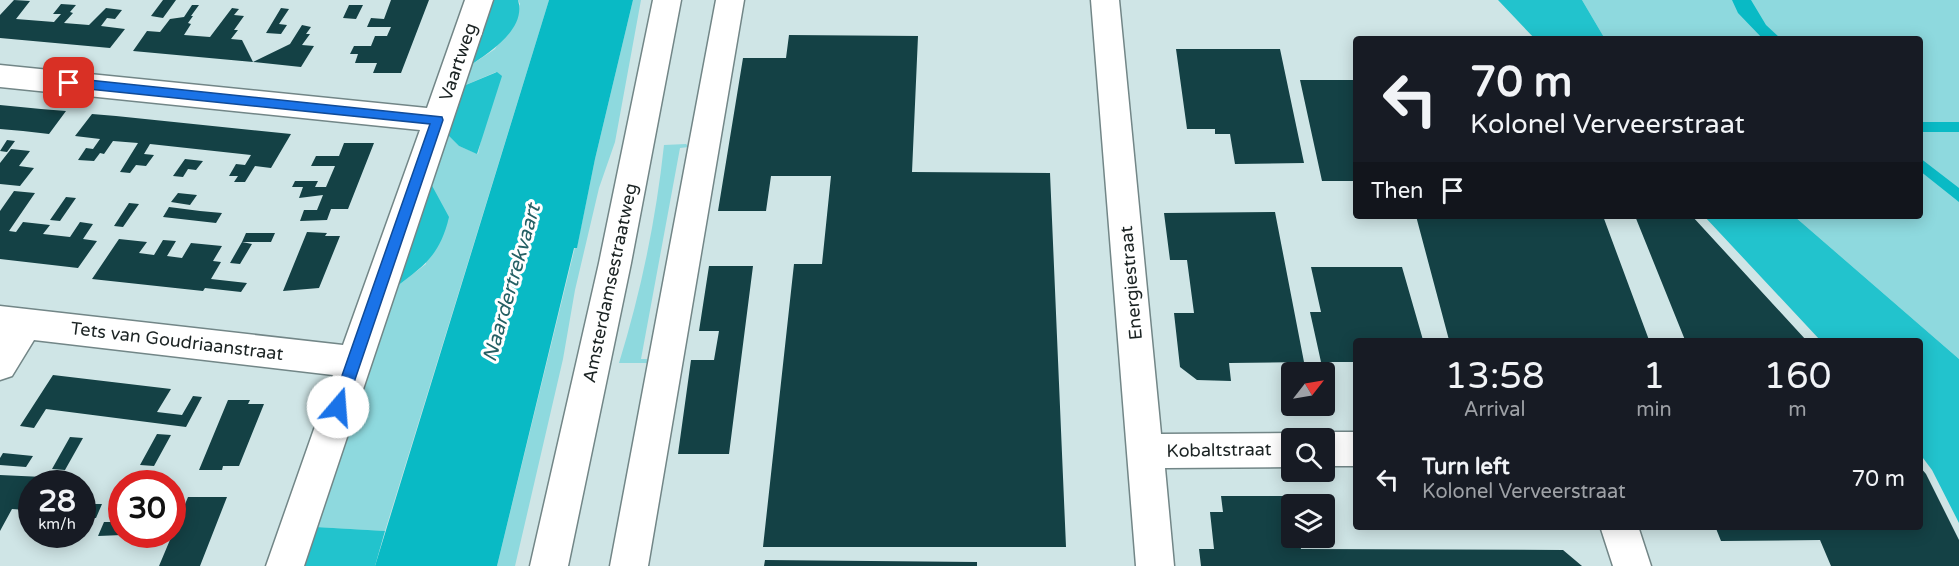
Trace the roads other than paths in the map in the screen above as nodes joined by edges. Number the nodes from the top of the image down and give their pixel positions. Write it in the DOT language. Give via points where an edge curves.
graph roads {
  1 [pos="479,0"];
  2 [pos="667,0"];
  3 [pos="730,0"];
  4 [pos="1104,0"];
  5 [pos="0,76"];
  6 [pos="437,120"];
  7 [pos="12,322"];
  8 [pos="354,362"];
  9 [pos="0,365"];
  10 [pos="1335,449"];
  11 [pos="1353,449"];
  12 [pos="1281,450"];
  13 [pos="1146,451"];
  14 [pos="1620,530"];
  15 [pos="285,566"];
  16 [pos="549,566"];
  17 [pos="628,566"];
  18 [pos="1155,566"];
  19 [pos="1632,566"];
  1 -- 6 [label="street, Vaartweg"];
  2 -- 16 [label="street, Amsterdamsestraatweg"];
  3 -- 17 [label="street"];
  4 -- 13 [label="street, Energiestraat"];
  5 -- 6 [label="street"];
  6 -- 8 [label="street, Vaartweg"];
  7 -- 8 [label="street, Tets van Goudriaanstraat"];
  7 -- 9 [label="street"];
  8 -- 15 [label="street, Vaartweg"];
  10 -- 11 [label="street"];
  12 -- 13 [label="street, Kobaltstraat"];
  13 -- 18 [label="street, Energiestraat"];
  14 -- 19 [label="street"];
}
